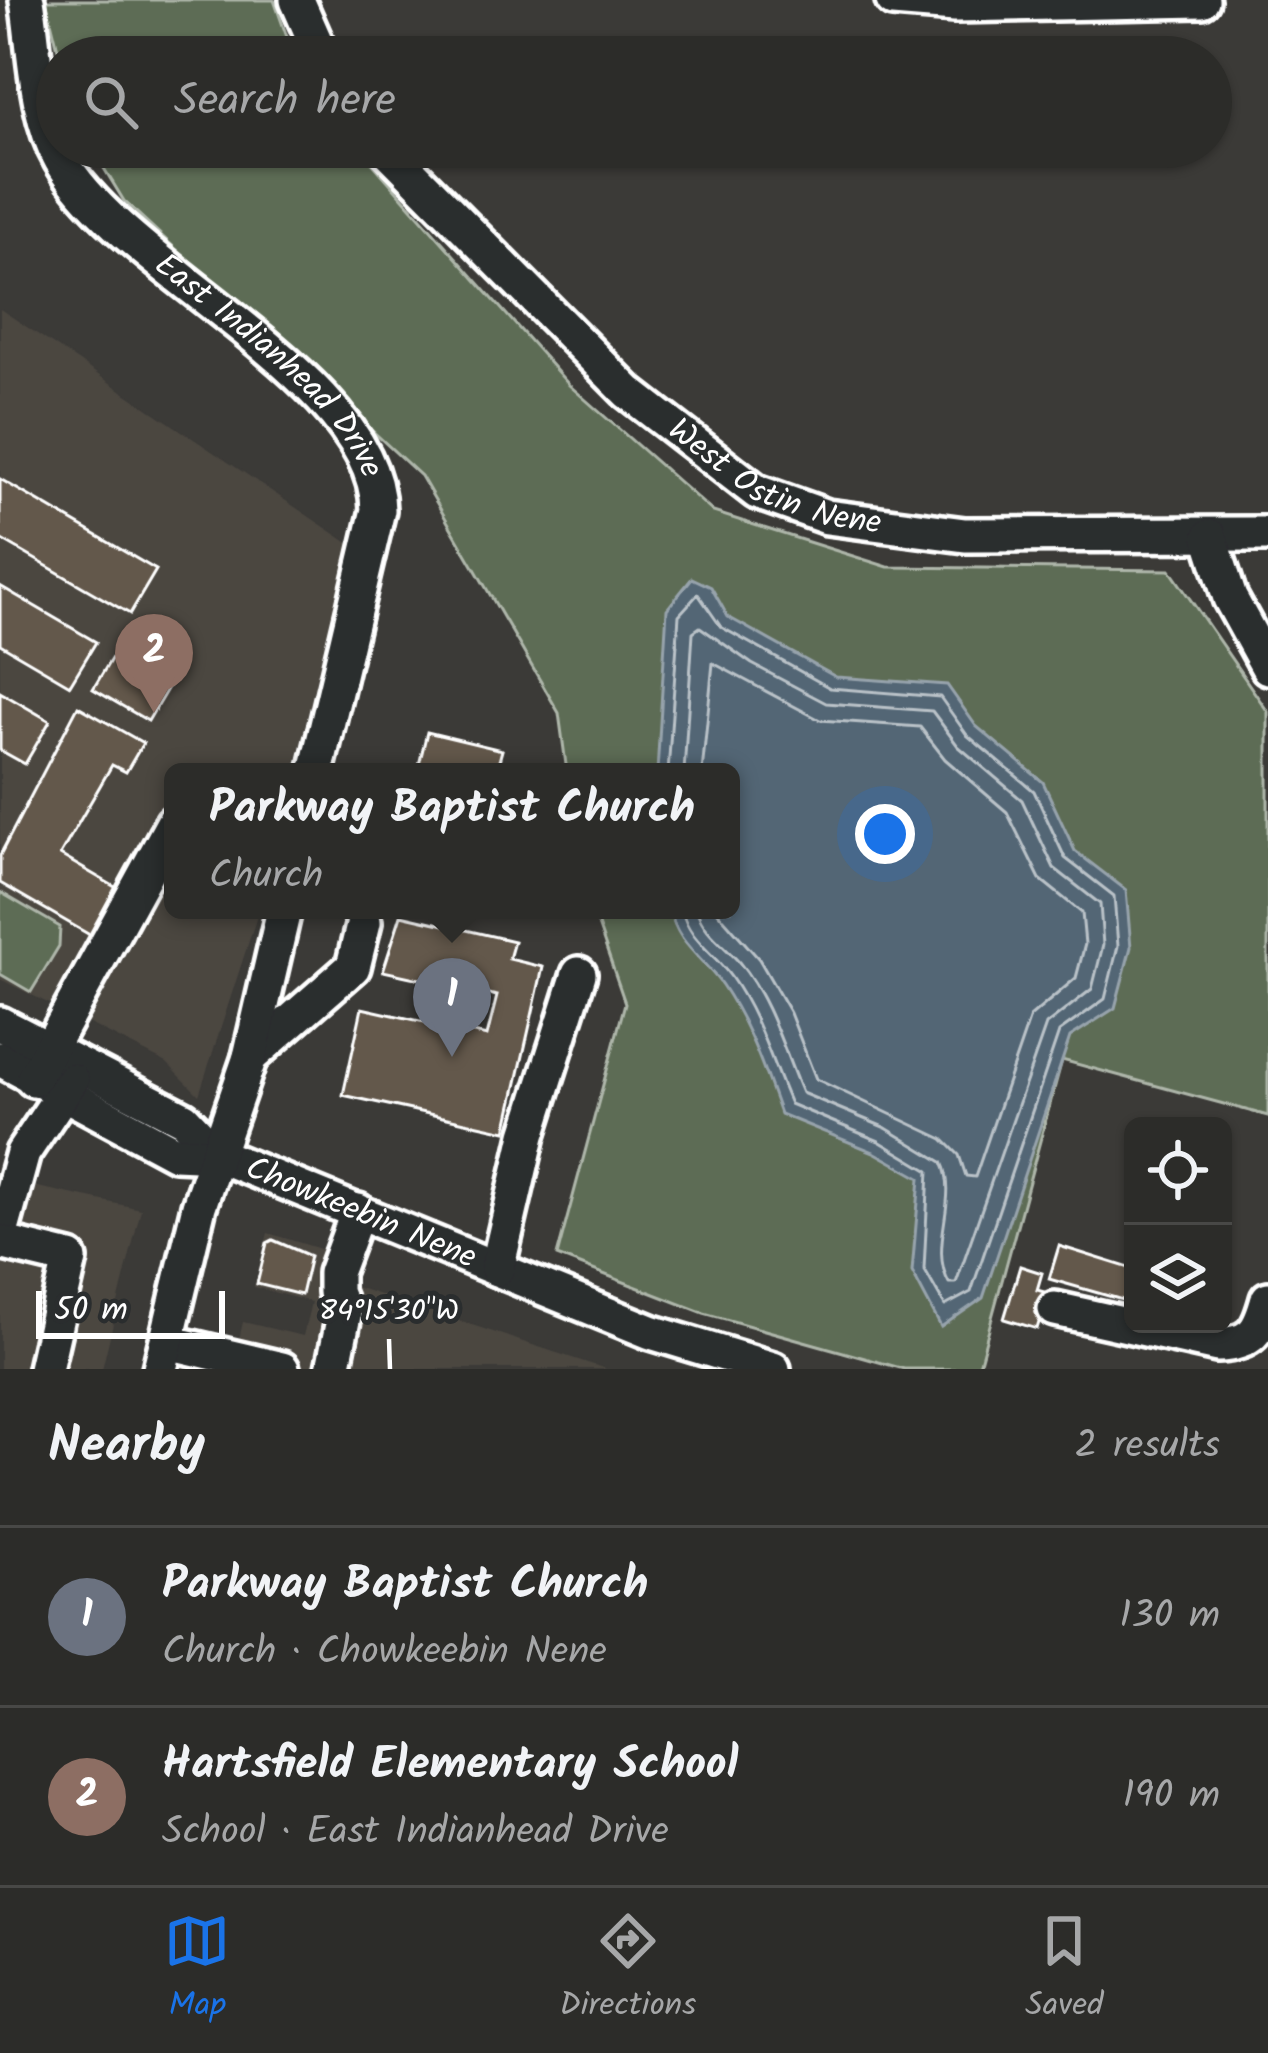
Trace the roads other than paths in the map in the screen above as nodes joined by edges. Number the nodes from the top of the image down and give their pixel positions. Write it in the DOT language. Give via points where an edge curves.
graph roads {
  1 [pos="27,0"];
  2 [pos="297,0"];
  3 [pos="892,0"];
  4 [pos="1202,0"];
  5 [pos="313,36"];
  6 [pos="36,60"];
  7 [pos="67,168"];
  8 [pos="404,168"];
  9 [pos="1268,534"];
  10 [pos="1210,536"];
  11 [pos="1268,667"];
  12 [pos="319,763"];
  13 [pos="164,839"];
  14 [pos="282,919"];
  15 [pos="363,919"];
  16 [pos="579,974"];
  17 [pos="0,1024"];
  18 [pos="250,1057"];
  19 [pos="0,1060"];
  20 [pos="40,1065"];
  21 [pos="71,1081"];
  22 [pos="12,1151"];
  23 [pos="218,1155"];
  24 [pos="358,1211"];
  25 [pos="0,1239"];
  26 [pos="497,1269"];
  27 [pos="1268,1299"];
  28 [pos="1055,1309"];
  29 [pos="164,1355"];
  30 [pos="45,1369"];
  31 [pos="282,1369"];
  32 [pos="332,1369"];
  33 [pos="773,1369"];
  1 -- 6 [label="street, East Indianhead Drive"];
  2 -- 5 [label="street"];
  3 -- 4 [label="street"];
  7 -- 12 [label="street, East Indianhead Drive" via="102,209 299,378 357,442 377,478 378,510"];
  8 -- 10 [label="street, West Ostin Nene" via="628,392 757,492 892,529"];
  9 -- 10 [label="street, West Ostin Nene"];
  10 -- 11 [label="street" via="1230,598"];
  13 -- 20 [label="street"];
  14 -- 18 [label="street"];
  15 -- 18 [label="street" via="353,967"];
  16 -- 26 [label="street" via="527,1135"];
  17 -- 20 [label="street, Chowkeebin Nene"];
  18 -- 23 [label="street"];
  19 -- 20 [label="street, Chowkeebin Nene"];
  20 -- 21 [label="street, Chowkeebin Nene"];
  21 -- 22 [label="street"];
  21 -- 23 [label="street, Chowkeebin Nene" via="175,1153"];
  22 -- 25 [label="street"];
  23 -- 24 [label="street, Chowkeebin Nene"];
  23 -- 29 [label="street"];
  24 -- 26 [label="street, Chowkeebin Nene"];
  24 -- 32 [label="street" via="334,1273 344,1315"];
  25 -- 30 [label="street" via="70,1259"];
  26 -- 33 [label="street, Chowkeebin Nene" via="651,1332"];
  27 -- 28 [label="street" via="1259,1330 1243,1344"];
  29 -- 31 [label="street"];
}
